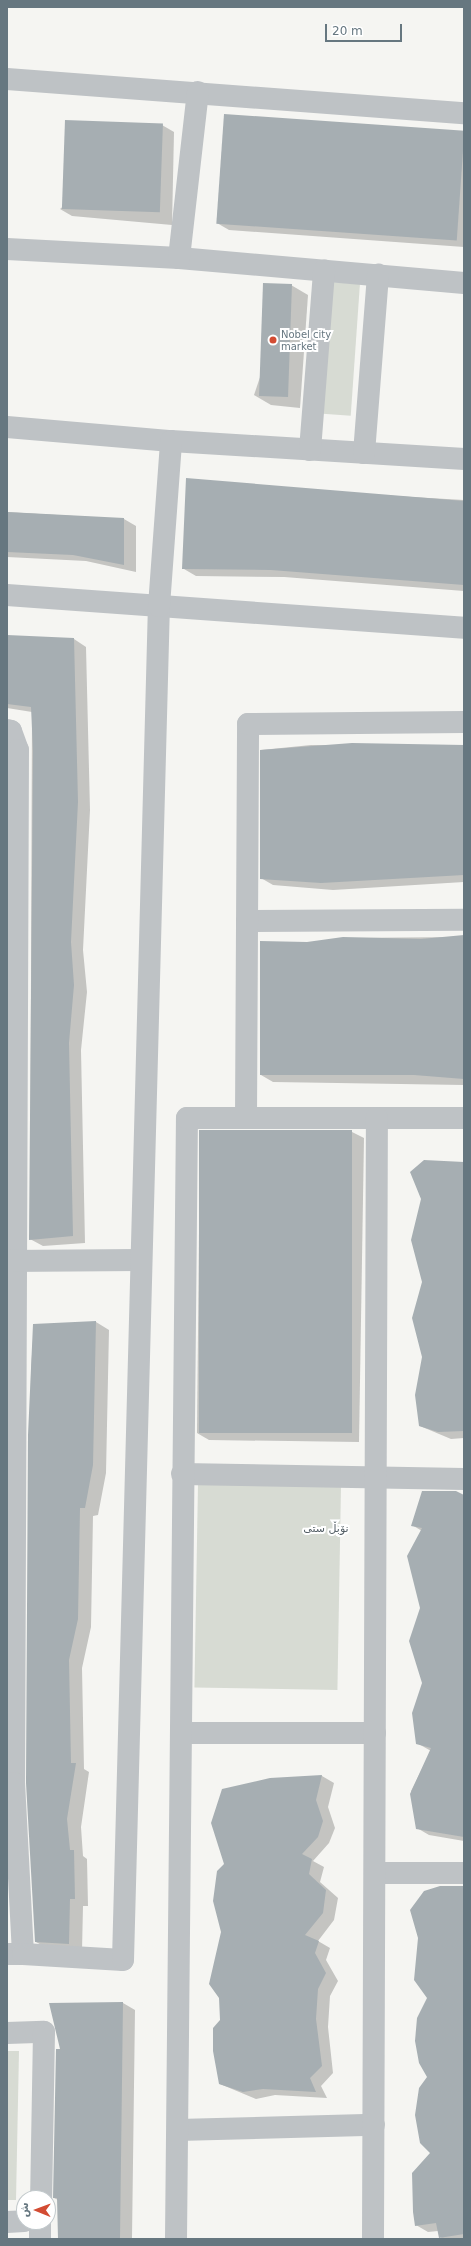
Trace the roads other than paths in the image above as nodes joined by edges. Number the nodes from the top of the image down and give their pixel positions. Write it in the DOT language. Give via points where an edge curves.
graph roads {
  1 [pos="7,78"];
  2 [pos="198,92"];
  3 [pos="464,113"];
  4 [pos="7,249"];
  5 [pos="178,258"];
  6 [pos="324,270"];
  7 [pos="378,275"];
  8 [pos="464,283"];
  9 [pos="7,427"];
  10 [pos="171,442"];
  11 [pos="310,450"];
  12 [pos="364,453"];
  13 [pos="464,459"];
  14 [pos="7,595"];
  15 [pos="159,606"];
  16 [pos="464,628"];
  17 [pos="464,722"];
  18 [pos="7,730"];
  19 [pos="464,920"];
  20 [pos="247,921"];
  21 [pos="246,1118"];
  22 [pos="377,1118"];
  23 [pos="464,1118"];
  24 [pos="139,1260"];
  25 [pos="11,1261"];
  26 [pos="182,1474"];
  27 [pos="376,1478"];
  28 [pos="464,1480"];
  29 [pos="180,1733"];
  30 [pos="375,1733"];
  31 [pos="10,1783"];
  32 [pos="374,1873"];
  33 [pos="464,1873"];
  34 [pos="15,1954"];
  35 [pos="7,2033"];
  36 [pos="374,2125"];
  37 [pos="178,2130"];
  38 [pos="41,2190"];
  39 [pos="176,2239"];
  40 [pos="373,2239"];
  1 -- 2 [label="street"];
  2 -- 3 [label="street"];
  2 -- 5 [label="street"];
  4 -- 5 [label="street"];
  5 -- 6 [label="street"];
  6 -- 7 [label="street"];
  6 -- 11 [label="street"];
  7 -- 8 [label="street"];
  7 -- 12 [label="street"];
  9 -- 10 [label="street"];
  10 -- 11 [label="street"];
  10 -- 15 [label="street"];
  11 -- 12 [label="street"];
  12 -- 13 [label="street"];
  14 -- 15 [label="street"];
  15 -- 16 [label="street"];
  15 -- 24 [label="street"];
  17 -- 20 [label="street" via="248,724"];
  18 -- 25 [label="street" via="11,731 18,750"];
  19 -- 20 [label="street"];
  20 -- 21 [label="street"];
  21 -- 22 [label="street"];
  21 -- 26 [label="street" via="187,1118"];
  22 -- 23 [label="street"];
  22 -- 27 [label="street"];
  24 -- 25 [label="street"];
  24 -- 34 [label="street" via="123,1960"];
  25 -- 31 [label="street"];
  26 -- 27 [label="street"];
  26 -- 29 [label="street"];
  27 -- 28 [label="street"];
  27 -- 30 [label="street"];
  29 -- 30 [label="street"];
  29 -- 37 [label="street"];
  30 -- 32 [label="street"];
  31 -- 34 [label="street"];
  32 -- 33 [label="street"];
  32 -- 36 [label="street"];
  35 -- 38 [label="street" via="44,2032"];
  36 -- 37 [label="street"];
  36 -- 40 [label="street"];
  37 -- 39 [label="street"];
}
